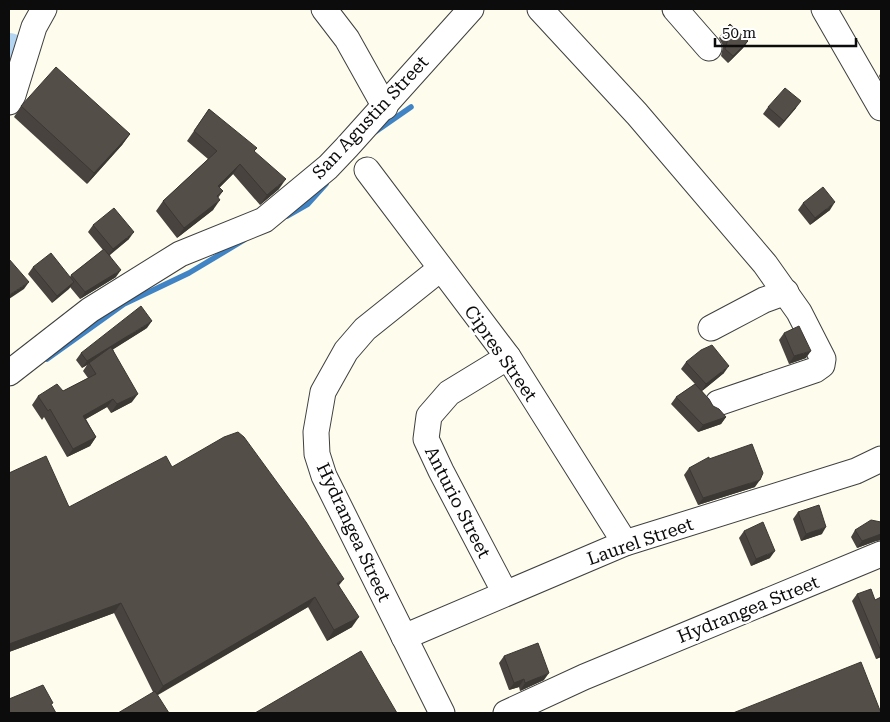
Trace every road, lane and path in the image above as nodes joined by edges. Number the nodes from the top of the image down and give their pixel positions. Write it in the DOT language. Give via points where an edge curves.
graph roads {
  1 [pos="44,9"];
  2 [pos="324,9"];
  3 [pos="470,9"];
  4 [pos="540,9"];
  5 [pos="675,9"];
  6 [pos="824,9"];
  7 [pos="709,48"];
  8 [pos="9,102"];
  9 [pos="385,107"];
  10 [pos="881,108"];
  11 [pos="367,170"];
  12 [pos="440,269"];
  13 [pos="786,292"];
  14 [pos="711,328"];
  15 [pos="508,357"];
  16 [pos="9,373"];
  17 [pos="718,404"];
  18 [pos="881,459"];
  19 [pos="625,543"];
  20 [pos="881,554"];
  21 [pos="505,594"];
  22 [pos="404,637"];
  23 [pos="442,713"];
  24 [pos="506,713"];
  1 -- 8 [label="street" via="34,27"];
  2 -- 9 [label="street" via="347,38"];
  3 -- 9 [label="street, San Agustin Street"];
  4 -- 13 [label="street" via="705,192"];
  5 -- 7 [label="street"];
  6 -- 10 [label="street"];
  9 -- 16 [label="street, San Agustin Street" via="328,167 264,220 180,254 90,310"];
  11 -- 12 [label="street, Cipres Street"];
  12 -- 15 [label="street, Cipres Street"];
  12 -- 22 [label="street, Hydrangea Street" via="365,329 346,351 324,392 316,432 324,476"];
  13 -- 14 [label="street"];
  13 -- 17 [label="street" via="823,359 822,365"];
  15 -- 19 [label="street, Cipres Street"];
  15 -- 21 [label="street, Anturio Street" via="449,393 429,416 426,438"];
  18 -- 19 [label="street, Laurel Street" via="856,471"];
  19 -- 21 [label="street, Laurel Street"];
  20 -- 24 [label="street, Hydrangea Street" via="584,677"];
  21 -- 22 [label="street, Laurel Street"];
  22 -- 23 [label="street, Hydrangea Street"];
}
